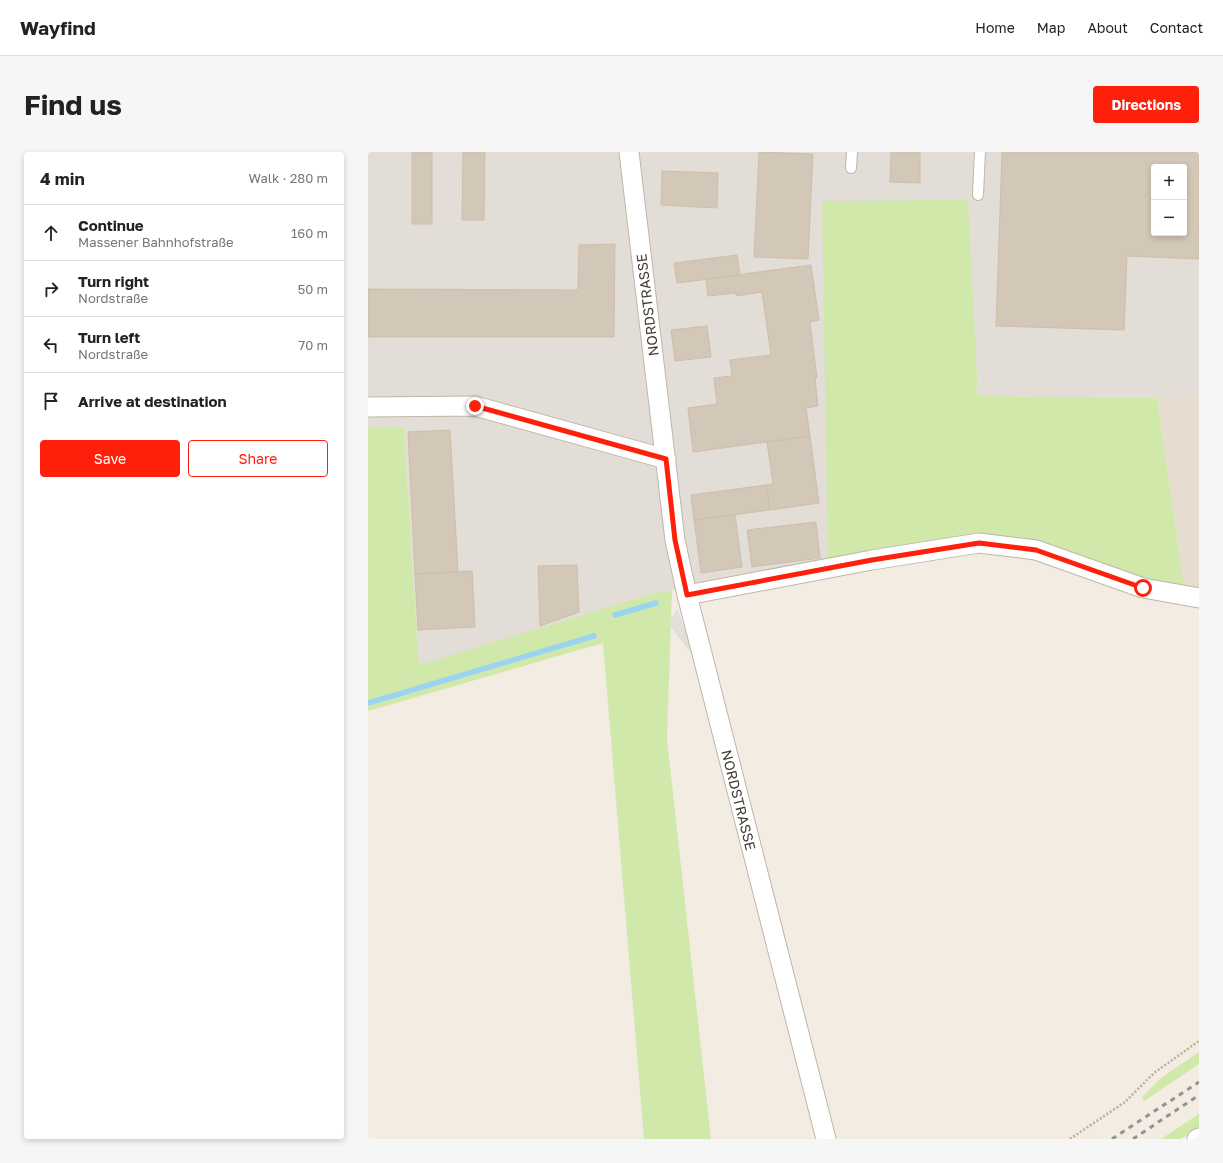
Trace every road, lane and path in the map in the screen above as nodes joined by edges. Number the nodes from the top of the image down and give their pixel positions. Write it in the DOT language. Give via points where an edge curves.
graph roads {
  1 [pos="629,152"];
  2 [pos="852,152"];
  3 [pos="980,152"];
  4 [pos="851,168"];
  5 [pos="978,195"];
  6 [pos="368,407"];
  7 [pos="666,459"];
  8 [pos="687,595"];
  9 [pos="1199,598"];
  10 [pos="1199,1041"];
  11 [pos="826,1139"];
  12 [pos="1070,1139"];
  1 -- 7 [label="street, NORDSTRASSE"];
  2 -- 4 [label="lane"];
  3 -- 5 [label="lane"];
  6 -- 7 [label="street" via="475,406"];
  7 -- 8 [label="street, NORDSTRASSE" via="675,540"];
  8 -- 9 [label="street" via="872,560 979,543 1036,550 1143,588"];
  8 -- 11 [label="street, NORDSTRASSE"];
  10 -- 12 [label="path" via="1154,1073 1125,1102"];
}
